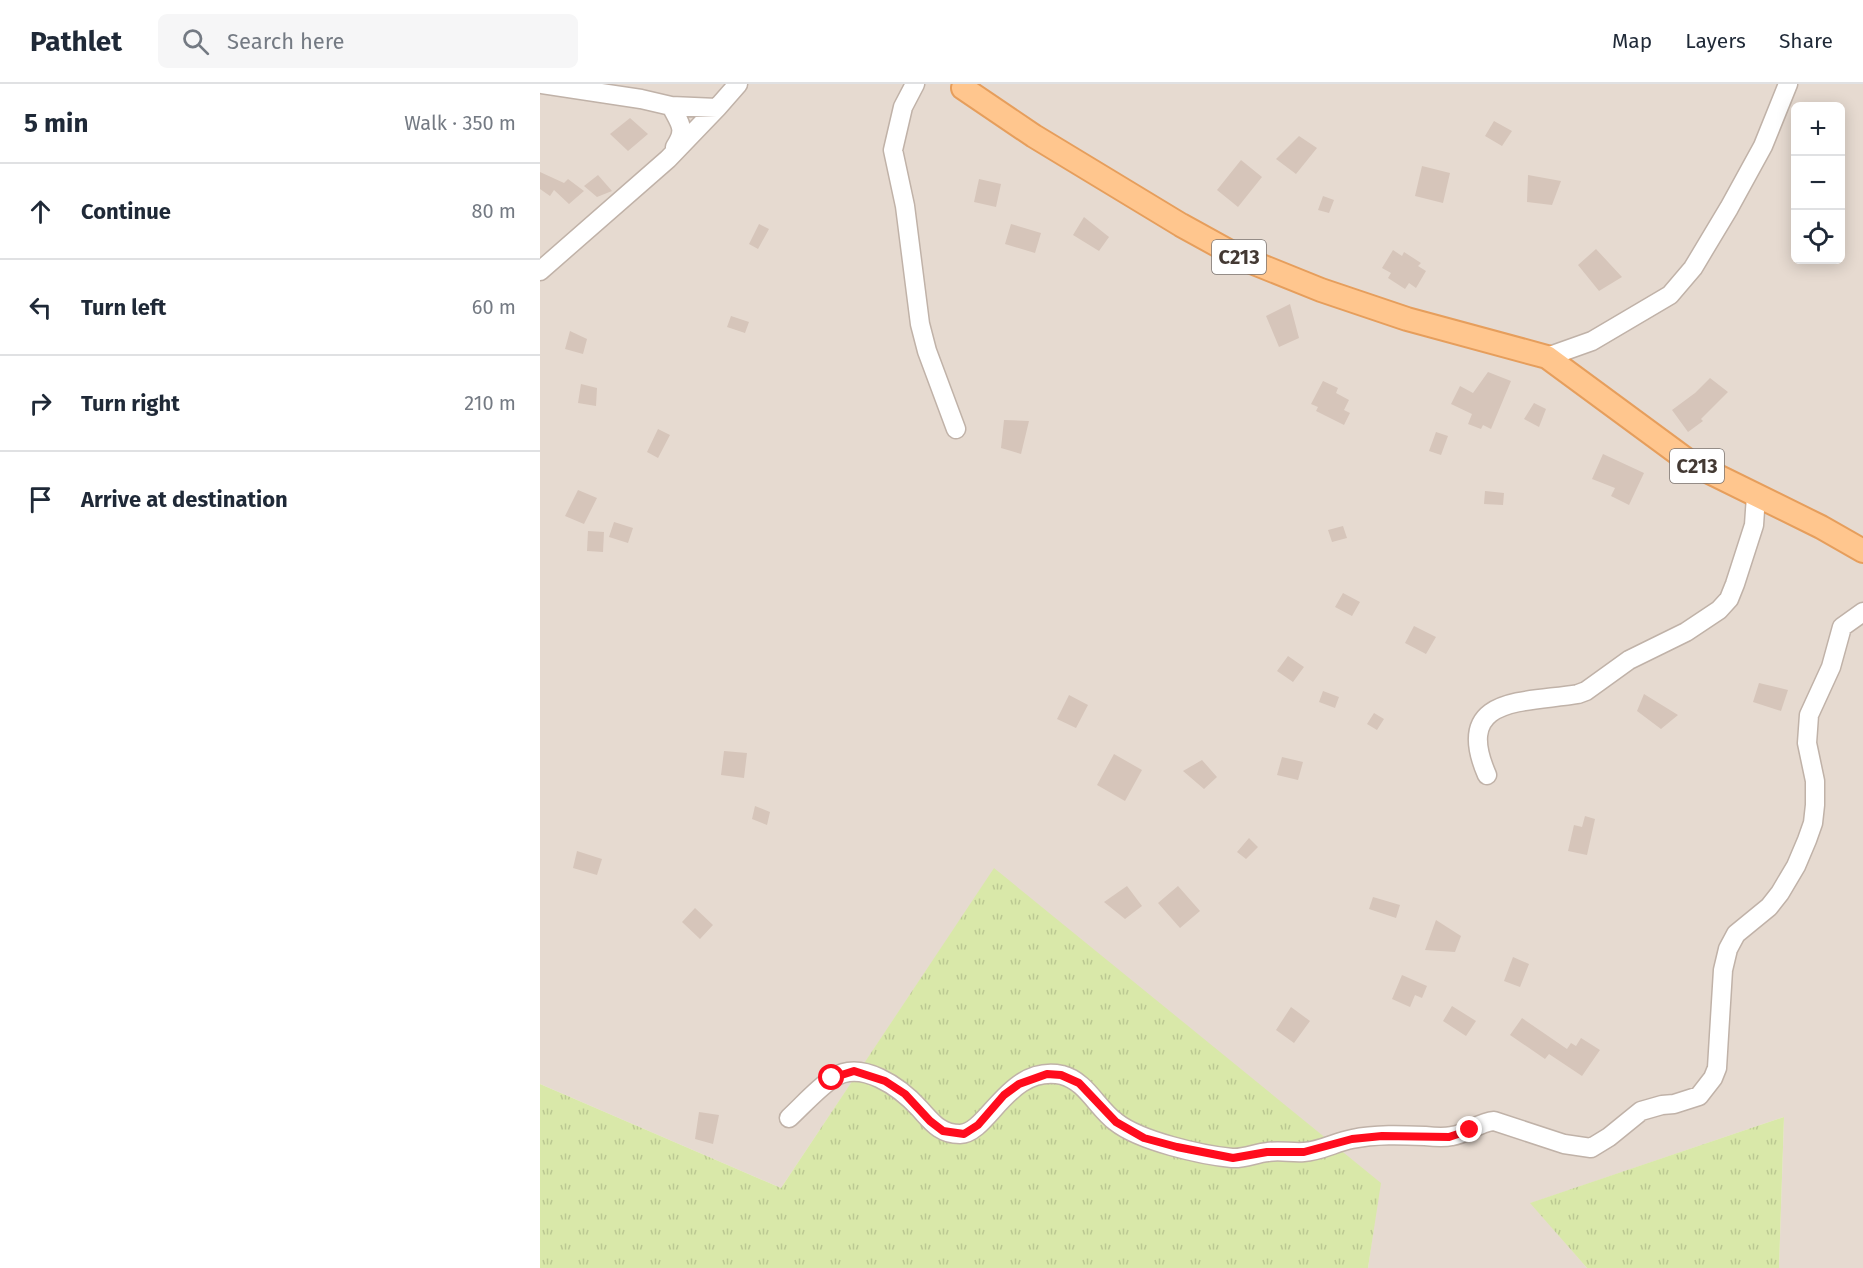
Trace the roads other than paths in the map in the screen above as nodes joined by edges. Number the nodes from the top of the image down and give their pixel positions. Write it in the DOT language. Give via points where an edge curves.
graph roads {
  1 [pos="542,84"];
  2 [pos="738,84"];
  3 [pos="915,84"];
  4 [pos="1788,84"];
  5 [pos="962,86"];
  6 [pos="671,106"];
  7 [pos="717,108"];
  8 [pos="668,159"];
  9 [pos="540,271"];
  10 [pos="1547,357"];
  11 [pos="956,429"];
  12 [pos="1756,496"];
  13 [pos="1863,551"];
  14 [pos="1863,612"];
  15 [pos="1487,775"];
  16 [pos="789,1118"];
  1 -- 6 [label="street"];
  2 -- 7 [label="street"];
  3 -- 11 [label="street" via="903,107 893,150 905,206 920,324"];
  4 -- 10 [label="street" via="1763,146 1693,268 1670,295 1592,341"];
  5 -- 10 [label="main road, C213" via="1034,136 1239,257 1407,319"];
  6 -- 7 [label="street"];
  6 -- 8 [label="street" via="683,128 682,137"];
  7 -- 8 [label="street"];
  8 -- 9 [label="street"];
  10 -- 12 [label="main road, C213" via="1691,463"];
  12 -- 13 [label="main road, C213"];
  12 -- 15 [label="street" via="1754,525 1729,599 1719,610 1686,632 1629,660 1586,691 1500,706 1488,713 1477,742"];
  14 -- 16 [label="street" via="1842,627 1831,667 1809,716 1807,742 1815,781 1815,805 1807,840 1780,893 1736,934 1728,950 1713,1078 1699,1096 1641,1111 1591,1148 1564,1144 1494,1121 1449,1137 1372,1137 1304,1152 1267,1152 1233,1158 1144,1138 1116,1122 1079,1083 1047,1074 1019,1084 964,1134 943,1131 895,1087 854,1071 832,1078"];
}
